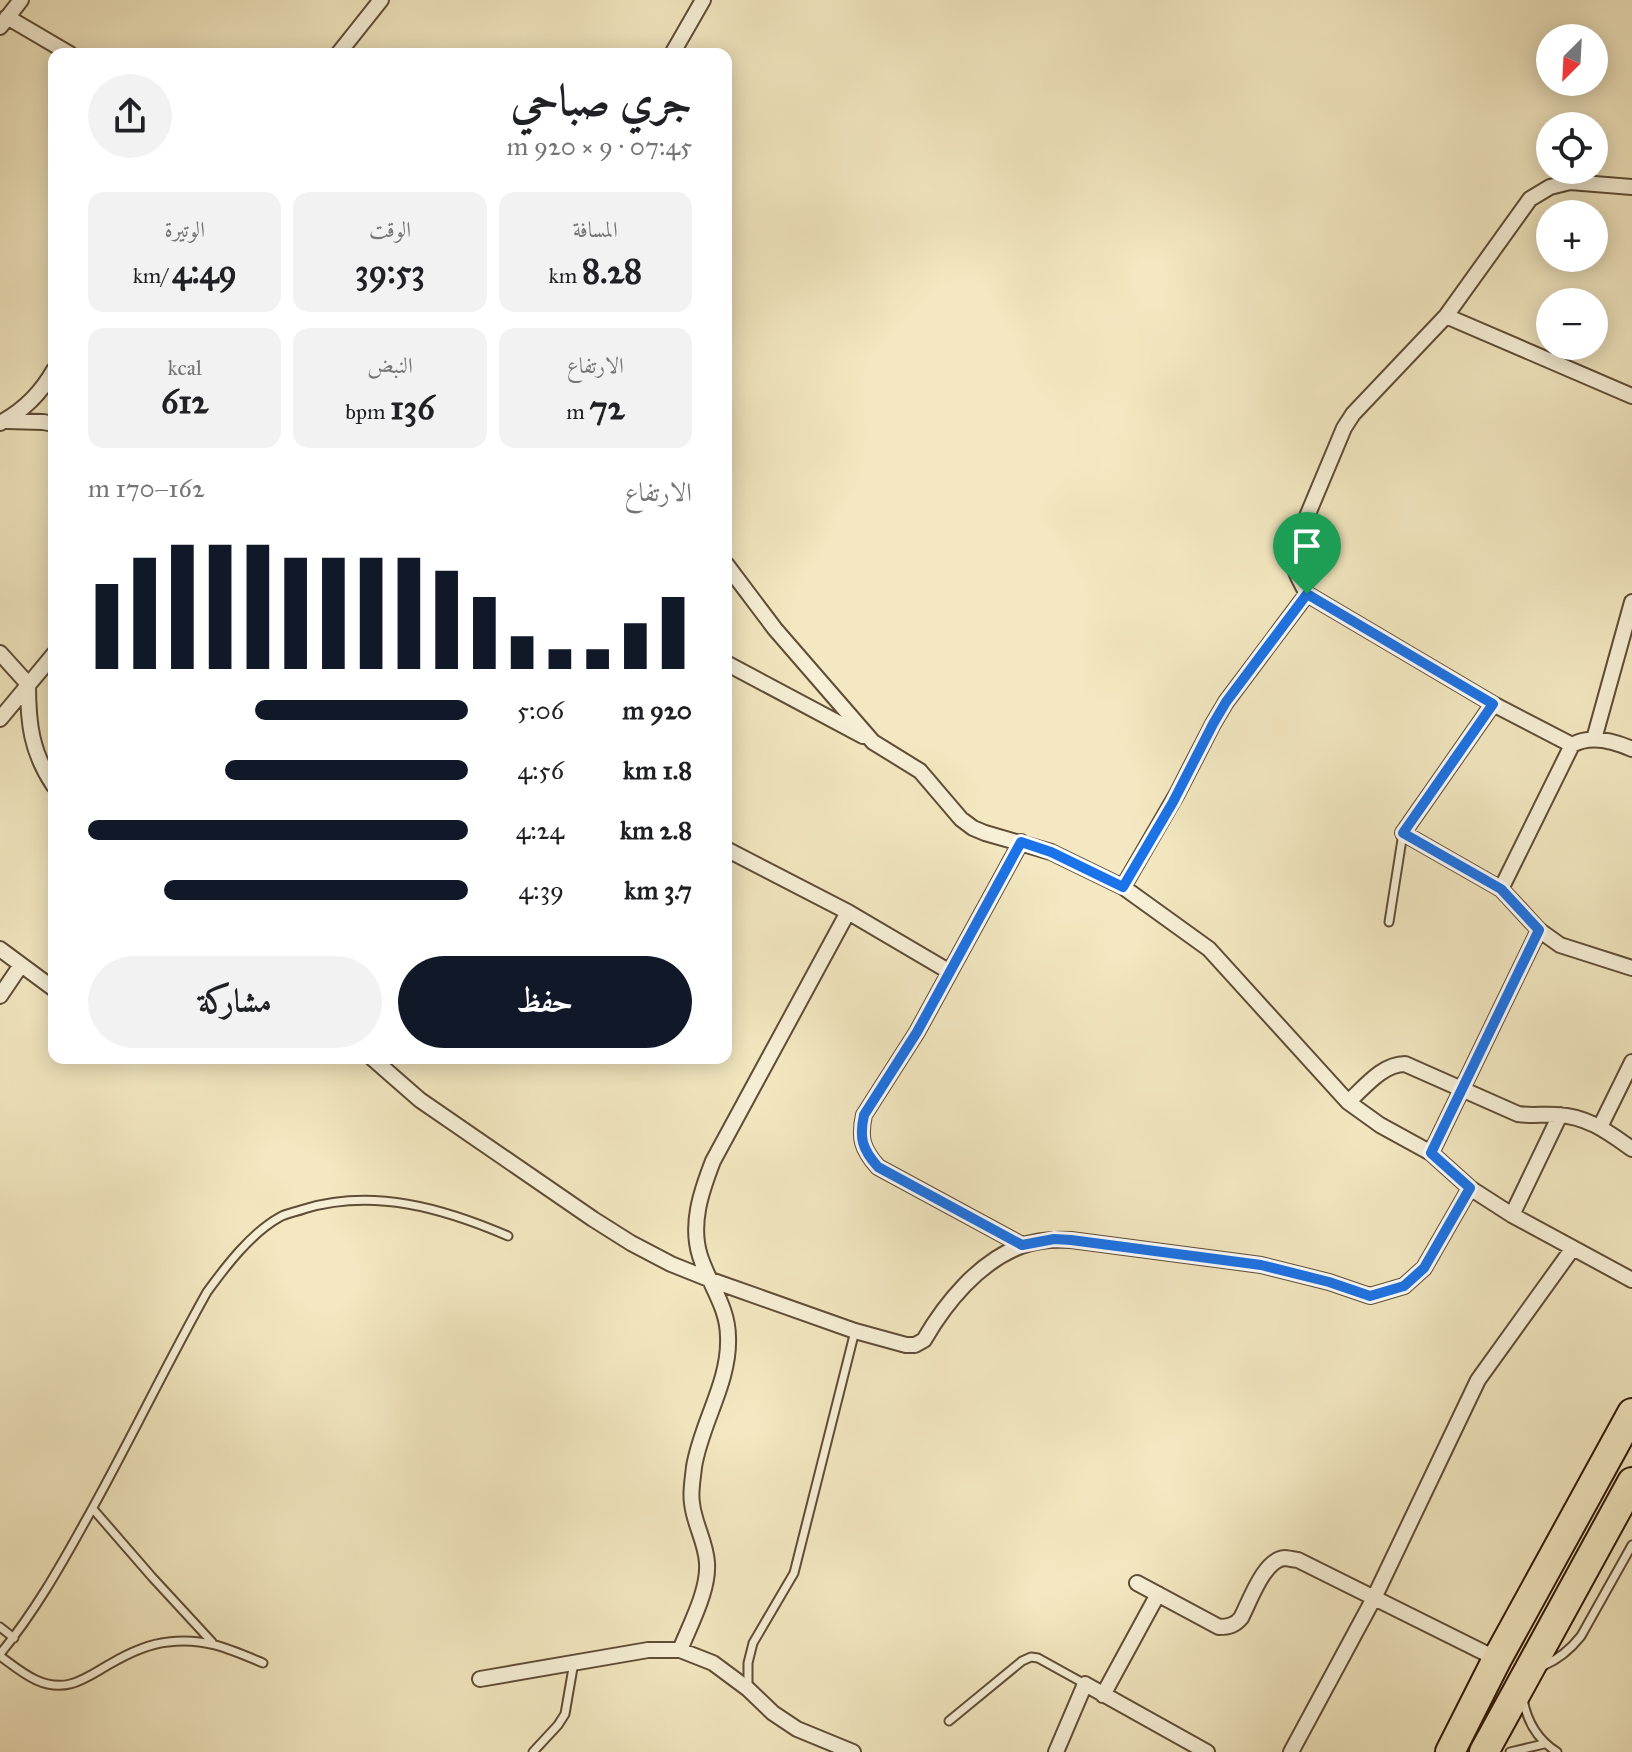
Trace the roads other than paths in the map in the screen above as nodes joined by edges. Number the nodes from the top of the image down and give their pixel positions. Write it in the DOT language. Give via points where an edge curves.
graph roads {
  1 [pos="21,0"];
  2 [pos="703,0"];
  3 [pos="375,2"];
  4 [pos="4,22"];
  5 [pos="58,48"];
  6 [pos="342,48"];
  7 [pos="675,48"];
  8 [pos="1632,187"];
  9 [pos="1446,316"];
  10 [pos="48,379"];
  11 [pos="1632,396"];
  12 [pos="2,421"];
  13 [pos="48,423"];
  14 [pos="732,572"];
  15 [pos="1307,594"];
  16 [pos="1632,602"];
  17 [pos="0,653"];
  18 [pos="48,661"];
  19 [pos="732,666"];
  20 [pos="28,684"];
  21 [pos="1493,704"];
  22 [pos="0,719"];
  23 [pos="1594,739"];
  24 [pos="873,742"];
  25 [pos="1572,745"];
  26 [pos="1632,749"];
  27 [pos="48,775"];
  28 [pos="1403,833"];
  29 [pos="1021,842"];
  30 [pos="732,852"];
  31 [pos="1123,887"];
  32 [pos="1501,889"];
  33 [pos="848,912"];
  34 [pos="1389,922"];
  35 [pos="1539,930"];
  36 [pos="0,949"];
  37 [pos="21,965"];
  38 [pos="1632,968"];
  39 [pos="950,972"];
  40 [pos="48,985"];
  41 [pos="0,996"];
  42 [pos="1632,1062"];
  43 [pos="379,1064"];
  44 [pos="1461,1089"];
  45 [pos="1348,1102"];
  46 [pos="1560,1115"];
  47 [pos="1600,1127"];
  48 [pos="1632,1149"];
  49 [pos="1431,1153"];
  50 [pos="1470,1188"];
  51 [pos="1512,1215"];
  52 [pos="508,1236"];
  53 [pos="1022,1245"];
  54 [pos="1573,1248"];
  55 [pos="711,1280"];
  56 [pos="1632,1280"];
  57 [pos="855,1331"];
  58 [pos="1632,1413"];
  59 [pos="1632,1482"];
  60 [pos="93,1509"];
  61 [pos="1632,1545"];
  62 [pos="1137,1583"];
  63 [pos="1158,1594"];
  64 [pos="1374,1598"];
  65 [pos="0,1627"];
  66 [pos="14,1638"];
  67 [pos="213,1644"];
  68 [pos="680,1650"];
  69 [pos="0,1655"];
  70 [pos="1497,1659"];
  71 [pos="574,1662"];
  72 [pos="263,1663"];
  73 [pos="1525,1677"];
  74 [pos="480,1679"];
  75 [pos="1085,1684"];
  76 [pos="748,1689"];
  77 [pos="1103,1695"];
  78 [pos="949,1721"];
  79 [pos="1544,1744"];
  80 [pos="533,1752"];
  81 [pos="853,1752"];
  82 [pos="1056,1752"];
  83 [pos="1207,1752"];
  84 [pos="1291,1752"];
  85 [pos="1450,1752"];
  86 [pos="1484,1752"];
  87 [pos="1510,1752"];
  88 [pos="1557,1752"];
  1 -- 4 [label="street"];
  2 -- 7 [label="street"];
  3 -- 6 [label="street"];
  4 -- 5 [label="street"];
  8 -- 9 [label="street" via="1570,182 1530,199"];
  9 -- 11 [label="street"];
  9 -- 15 [label="street" via="1344,428 1292,556"];
  10 -- 12 [label="street" via="31,402"];
  12 -- 13 [label="street"];
  14 -- 24 [label="street"];
  15 -- 21 [label="street"];
  15 -- 31 [label="street" via="1226,702"];
  16 -- 23 [label="street"];
  17 -- 20 [label="street"];
  18 -- 20 [label="street"];
  19 -- 24 [label="street"];
  20 -- 22 [label="street"];
  20 -- 27 [label="street" via="28,719"];
  21 -- 25 [label="street"];
  21 -- 28 [label="street"];
  23 -- 25 [label="street"];
  23 -- 26 [label="street"];
  24 -- 29 [label="street" via="920,771 973,828"];
  25 -- 32 [label="street"];
  28 -- 32 [label="street"];
  28 -- 34 [label="lane"];
  29 -- 31 [label="street"];
  29 -- 39 [label="street"];
  30 -- 33 [label="street"];
  31 -- 45 [label="street" via="1209,949"];
  32 -- 35 [label="street"];
  33 -- 39 [label="street"];
  33 -- 55 [label="street" via="703,1186 696,1233"];
  35 -- 38 [label="street" via="1560,945"];
  35 -- 44 [label="street"];
  36 -- 37 [label="street"];
  37 -- 40 [label="street"];
  37 -- 41 [label="street"];
  39 -- 53 [label="street" via="864,1115 863,1143 878,1167"];
  42 -- 47 [label="street"];
  43 -- 55 [label="street" via="420,1100 593,1219 671,1264"];
  44 -- 45 [label="street" via="1398,1064"];
  44 -- 46 [label="street" via="1518,1114"];
  44 -- 49 [label="street"];
  45 -- 49 [label="street"];
  46 -- 47 [label="street"];
  46 -- 51 [label="street"];
  47 -- 48 [label="street"];
  49 -- 50 [label="street"];
  50 -- 51 [label="street"];
  50 -- 53 [label="street" via="1424,1268 1404,1286 1370,1296 1248,1263 1071,1240"];
  51 -- 54 [label="street"];
  52 -- 60 [label="lane" via="412,1204 357,1200 281,1216 253,1238 207,1292"];
  53 -- 57 [label="street" via="963,1286 915,1345"];
  54 -- 56 [label="street"];
  54 -- 64 [label="street" via="1478,1380"];
  55 -- 57 [label="street"];
  55 -- 68 [label="street" via="722,1305 729,1346 695,1461 691,1502 707,1566"];
  57 -- 76 [label="lane" via="794,1573 753,1643"];
  58 -- 70 [label="highway"];
  59 -- 73 [label="highway"];
  60 -- 66 [label="lane"];
  60 -- 67 [label="lane"];
  61 -- 73 [label="lane" via="1571,1649"];
  62 -- 63 [label="street"];
  63 -- 64 [label="street" via="1227,1627 1241,1618 1267,1567 1286,1558"];
  63 -- 77 [label="street"];
  64 -- 70 [label="street"];
  64 -- 84 [label="street"];
  65 -- 66 [label="lane"];
  66 -- 69 [label="lane"];
  67 -- 69 [label="lane" via="197,1640 147,1647 67,1685 35,1680"];
  67 -- 72 [label="lane"];
  68 -- 71 [label="street"];
  68 -- 76 [label="street" via="713,1663"];
  70 -- 85 [label="highway"];
  71 -- 74 [label="street"];
  71 -- 80 [label="lane" via="565,1714"];
  73 -- 79 [label="lane" via="1524,1708"];
  73 -- 86 [label="highway"];
  75 -- 77 [label="street"];
  75 -- 78 [label="lane" via="1031,1657"];
  75 -- 82 [label="street"];
  76 -- 81 [label="street" via="797,1729"];
  77 -- 83 [label="street"];
  79 -- 87 [label="lane"];
  79 -- 88 [label="lane"];
}
